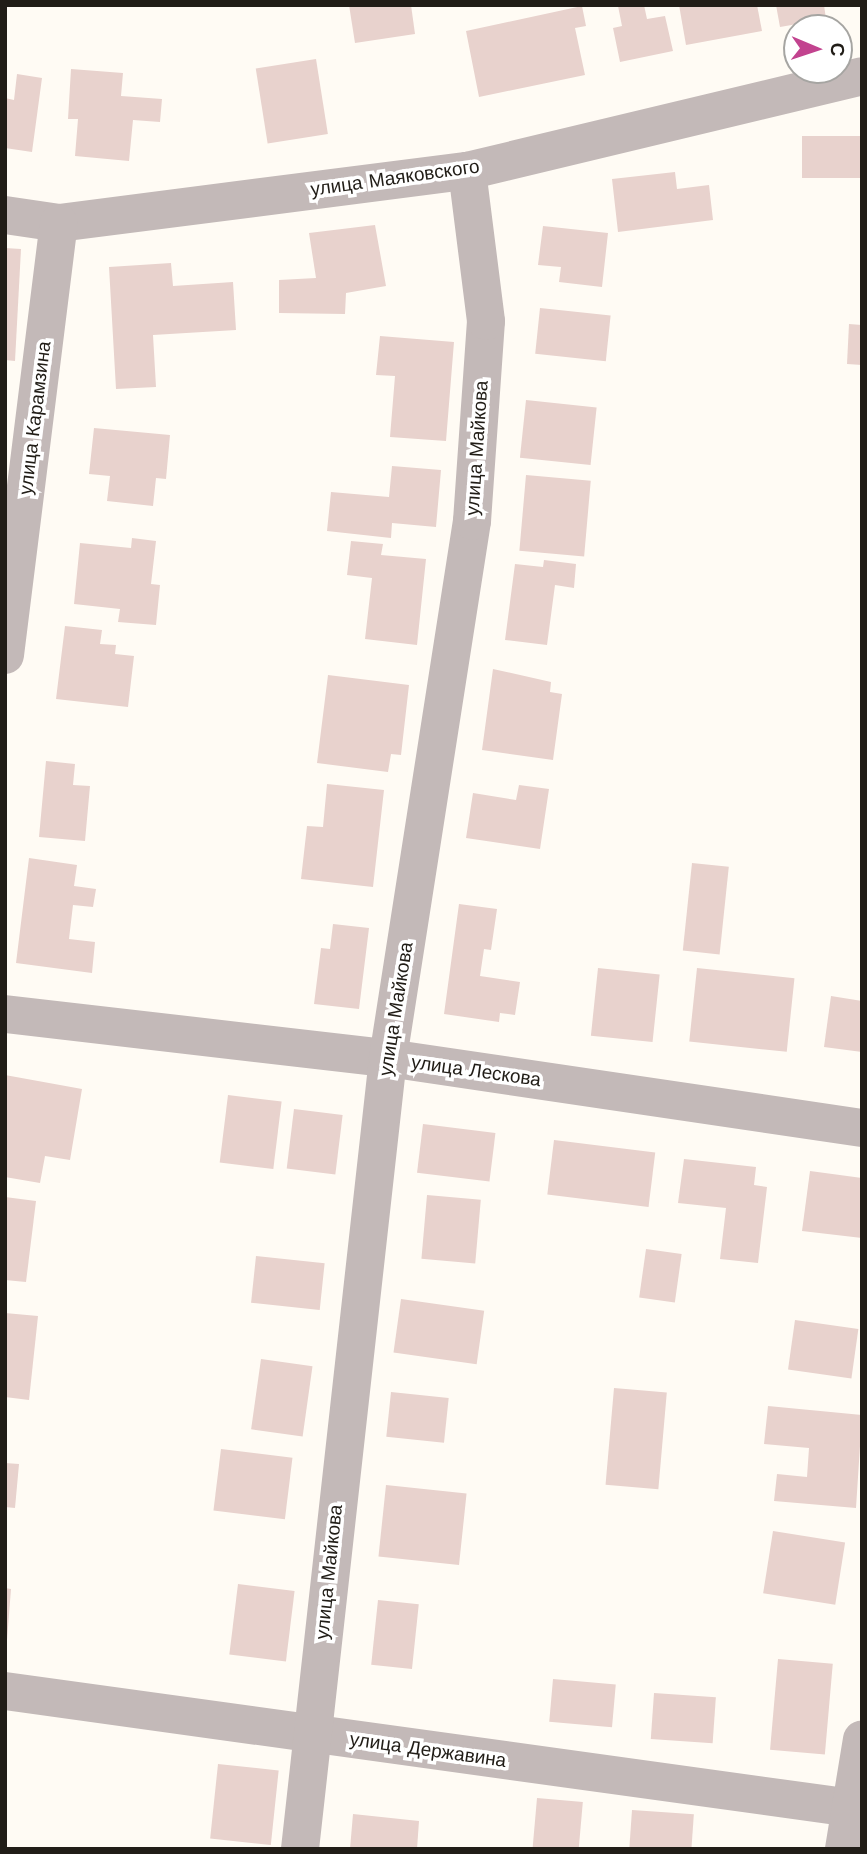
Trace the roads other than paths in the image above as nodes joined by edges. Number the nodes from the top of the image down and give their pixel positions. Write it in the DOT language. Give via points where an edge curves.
graph roads {
  1 [pos="862,76"];
  2 [pos="467,171"];
  3 [pos="5,215"];
  4 [pos="59,223"];
  5 [pos="5,655"];
  6 [pos="5,1013"];
  7 [pos="388,1058"];
  8 [pos="862,1128"];
  9 [pos="5,1691"];
  10 [pos="311,1734"];
  11 [pos="862,1739"];
  12 [pos="851,1808"];
  13 [pos="300,1849"];
  14 [pos="844,1849"];
  1 -- 2 [label="street, улица Маяковского"];
  2 -- 4 [label="street, улица Маяковского"];
  2 -- 7 [label="street, улица Майкова" via="486,321 472,521"];
  3 -- 4 [label="street, улица Маяковского"];
  4 -- 5 [label="street, улица Карамзина"];
  6 -- 7 [label="street, улица Лескова"];
  7 -- 8 [label="street, улица Лескова"];
  7 -- 10 [label="street, улица Майкова"];
  9 -- 10 [label="street, улица Державина"];
  10 -- 12 [label="street, улица Державина"];
  10 -- 13 [label="street, улица Майкова"];
  11 -- 12 [label="street"];
  12 -- 14 [label="street"];
}
